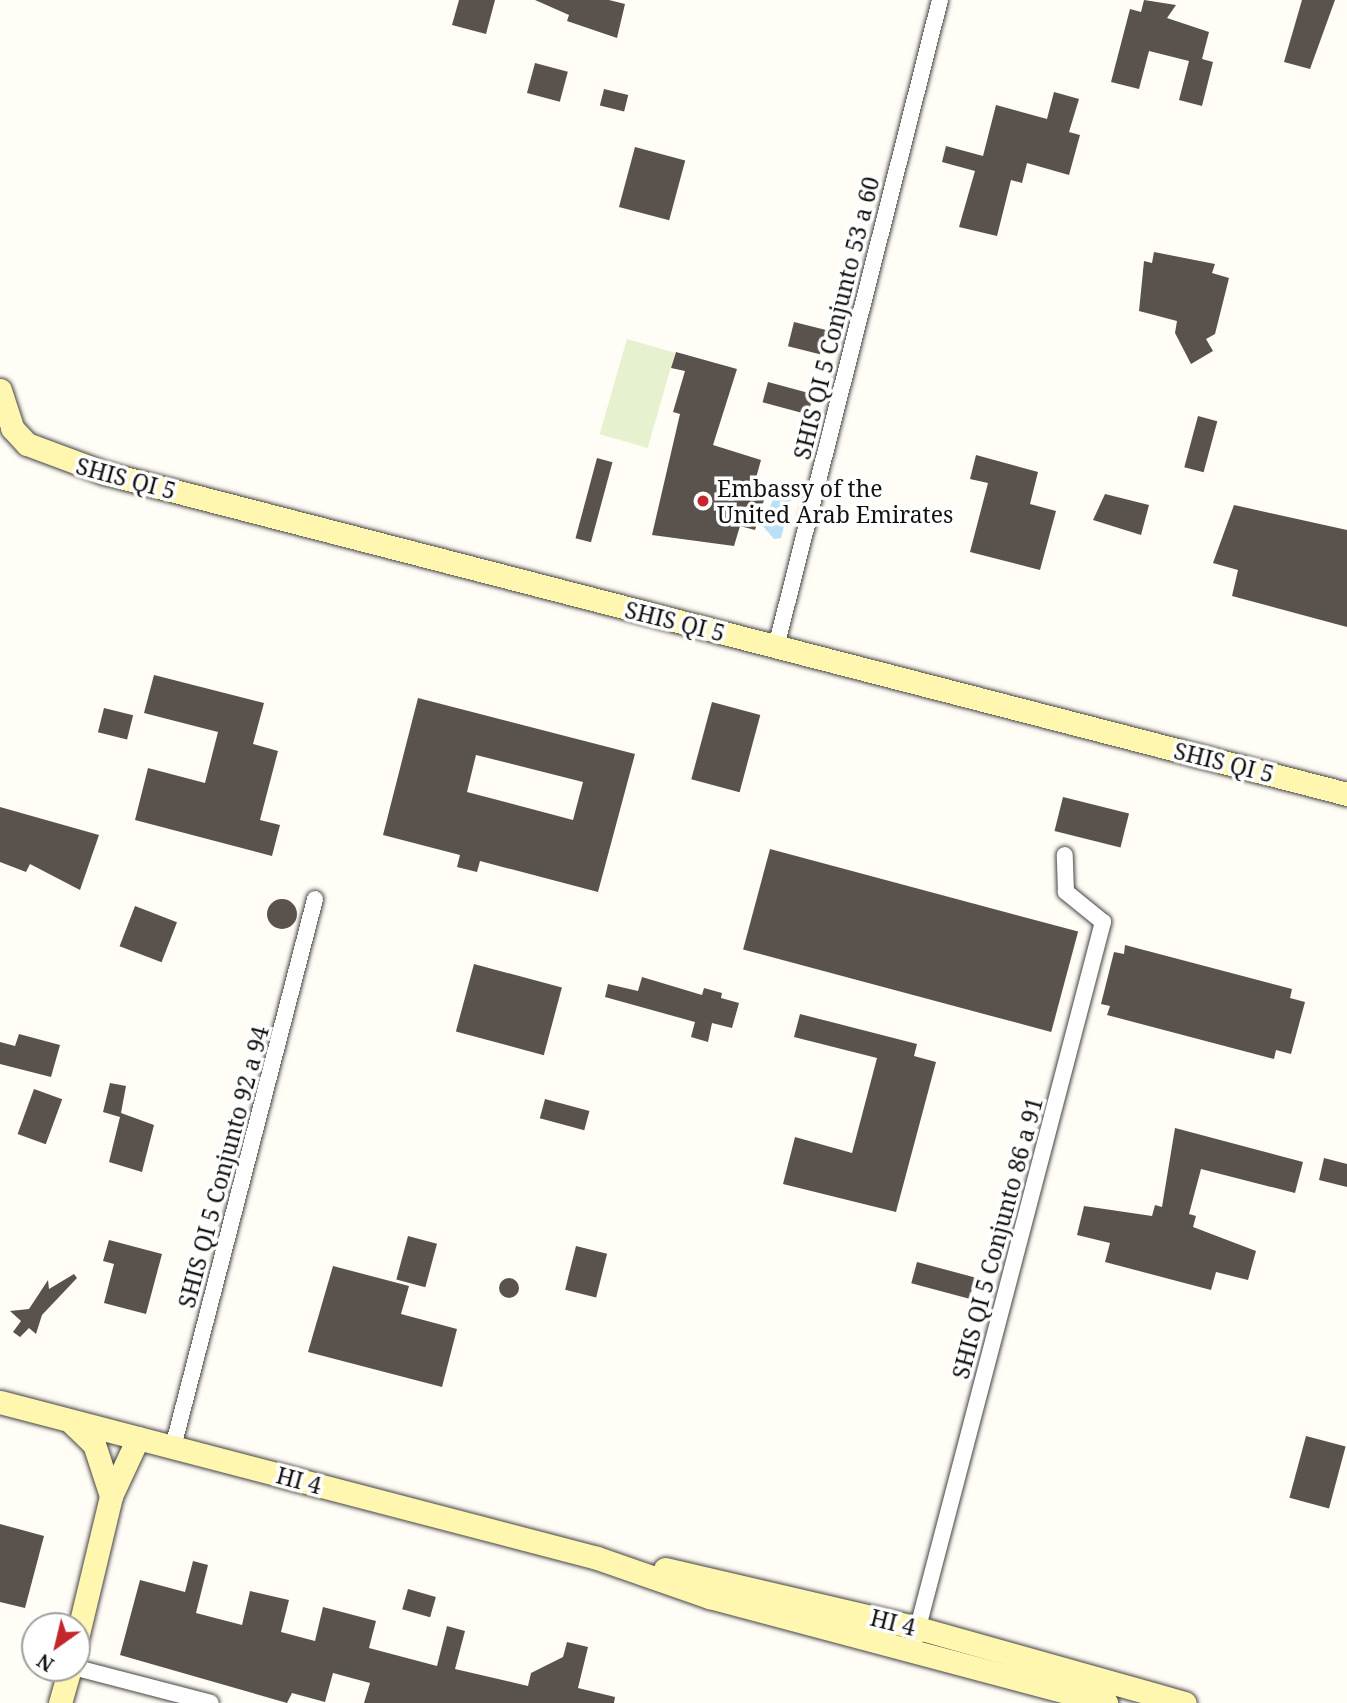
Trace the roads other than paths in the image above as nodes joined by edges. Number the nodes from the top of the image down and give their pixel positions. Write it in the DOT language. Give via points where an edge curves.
graph roads {
  1 [pos="940,0"];
  2 [pos="0,390"];
  3 [pos="776,647"];
  4 [pos="1347,794"];
  5 [pos="1065,855"];
  6 [pos="315,899"];
  7 [pos="0,1402"];
  8 [pos="68,1420"];
  9 [pos="138,1438"];
  10 [pos="173,1447"];
  11 [pos="111,1496"];
  12 [pos="83,1612"];
  13 [pos="915,1639"];
  14 [pos="91,1672"];
  15 [pos="66,1682"];
  16 [pos="60,1703"];
  17 [pos="211,1703"];
  18 [pos="1106,1703"];
  19 [pos="1185,1703"];
  1 -- 3 [label="street, SHIS QI 5 Conjunto 53 a 60"];
  2 -- 3 [label="street, SHIS QI 5" via="12,428 38,449 105,473"];
  3 -- 4 [label="street, SHIS QI 5"];
  5 -- 13 [label="street, SHIS QI 5 Conjunto 86 a 91" via="1066,892 1103,922"];
  6 -- 10 [label="street, SHIS QI 5 Conjunto 92 a 94"];
  7 -- 8 [label="street, HI 4"];
  8 -- 9 [label="street, HI 4"];
  8 -- 11 [label="street" via="94,1444"];
  9 -- 10 [label="street, HI 4"];
  9 -- 11 [label="street"];
  10 -- 13 [label="street, HI 4"];
  11 -- 12 [label="street"];
  13 -- 18 [label="street, HI 4"];
  13 -- 19 [label="street, HI 4"];
  14 -- 17 [label="street"];
  15 -- 16 [label="street"];
}
